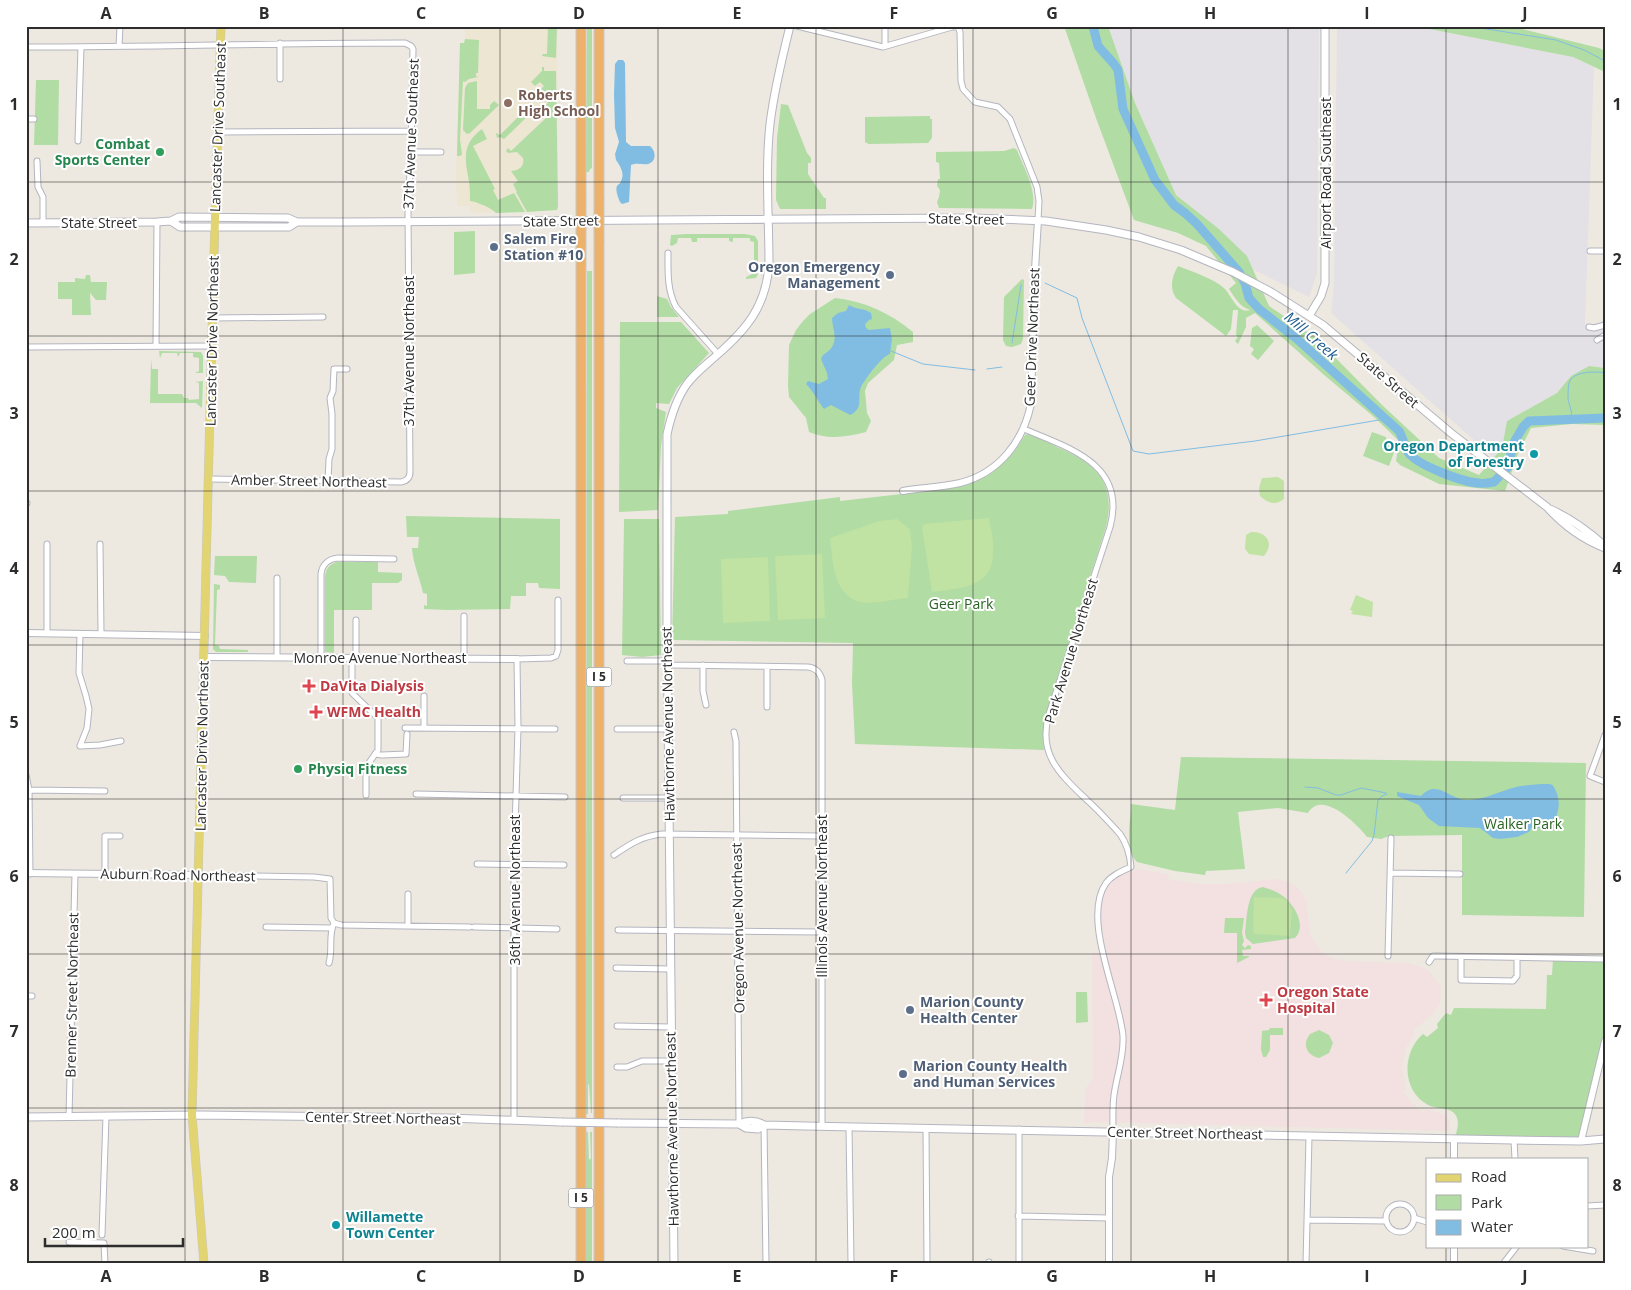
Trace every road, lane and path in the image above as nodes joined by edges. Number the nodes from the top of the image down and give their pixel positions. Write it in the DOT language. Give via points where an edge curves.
graph roads {
  1 [pos="120,26"];
  2 [pos="221,26"];
  3 [pos="581,26"];
  4 [pos="599,26"];
  5 [pos="790,26"];
  6 [pos="797,26"];
  7 [pos="885,26"];
  8 [pos="1325,26"];
  9 [pos="280,43"];
  10 [pos="220,45"];
  11 [pos="26,46"];
  12 [pos="119,46"];
  13 [pos="885,46"];
  14 [pos="81,47"];
  15 [pos="280,79"];
  16 [pos="26,119"];
  17 [pos="34,119"];
  18 [pos="218,132"];
  19 [pos="412,132"];
  20 [pos="78,141"];
  21 [pos="411,152"];
  22 [pos="441,152"];
  23 [pos="37,161"];
  24 [pos="215,217"];
  25 [pos="769,219"];
  26 [pos="1038,220"];
  27 [pos="171,221"];
  28 [pos="157,222"];
  29 [pos="298,222"];
  30 [pos="408,222"];
  31 [pos="26,223"];
  32 [pos="43,223"];
  33 [pos="215,227"];
  34 [pos="1590,251"];
  35 [pos="1605,251"];
  36 [pos="668,254"];
  37 [pos="1309,316"];
  38 [pos="323,317"];
  39 [pos="213,318"];
  40 [pos="1605,325"];
  41 [pos="1589,327"];
  42 [pos="1605,335"];
  43 [pos="1597,340"];
  44 [pos="156,346"];
  45 [pos="212,346"];
  46 [pos="26,347"];
  47 [pos="718,354"];
  48 [pos="347,369"];
  49 [pos="1024,429"];
  50 [pos="208,479"];
  51 [pos="408,479"];
  52 [pos="328,481"];
  53 [pos="903,491"];
  54 [pos="47,544"];
  55 [pos="100,544"];
  56 [pos="1605,547"];
  57 [pos="394,559"];
  58 [pos="277,578"];
  59 [pos="558,600"];
  60 [pos="464,616"];
  61 [pos="356,620"];
  62 [pos="26,633"];
  63 [pos="47,633"];
  64 [pos="80,634"];
  65 [pos="101,634"];
  66 [pos="205,636"];
  67 [pos="204,657"];
  68 [pos="277,657"];
  69 [pos="322,657"];
  70 [pos="354,657"];
  71 [pos="464,658"];
  72 [pos="517,659"];
  73 [pos="627,661"];
  74 [pos="667,663"];
  75 [pos="703,665"];
  76 [pos="767,667"];
  77 [pos="424,696"];
  78 [pos="706,705"];
  79 [pos="766,707"];
  80 [pos="376,715"];
  81 [pos="398,715"];
  82 [pos="424,728"];
  83 [pos="518,728"];
  84 [pos="555,729"];
  85 [pos="617,729"];
  86 [pos="667,729"];
  87 [pos="734,732"];
  88 [pos="1605,735"];
  89 [pos="121,741"];
  90 [pos="375,754"];
  91 [pos="26,775"];
  92 [pos="1605,782"];
  93 [pos="30,790"];
  94 [pos="105,791"];
  95 [pos="416,794"];
  96 [pos="366,795"];
  97 [pos="516,796"];
  98 [pos="565,797"];
  99 [pos="623,798"];
  100 [pos="668,798"];
  101 [pos="669,834"];
  102 [pos="120,836"];
  103 [pos="737,836"];
  104 [pos="822,836"];
  105 [pos="1391,838"];
  106 [pos="614,855"];
  107 [pos="478,864"];
  108 [pos="514,864"];
  109 [pos="564,866"];
  110 [pos="1390,873"];
  111 [pos="28,874"];
  112 [pos="75,874"];
  113 [pos="106,874"];
  114 [pos="1460,874"];
  115 [pos="198,875"];
  116 [pos="408,894"];
  117 [pos="333,925"];
  118 [pos="408,926"];
  119 [pos="266,927"];
  120 [pos="514,928"];
  121 [pos="557,929"];
  122 [pos="618,930"];
  123 [pos="670,931"];
  124 [pos="739,931"];
  125 [pos="822,932"];
  126 [pos="1388,956"];
  127 [pos="1461,957"];
  128 [pos="1517,958"];
  129 [pos="1605,959"];
  130 [pos="1428,962"];
  131 [pos="329,963"];
  132 [pos="616,968"];
  133 [pos="670,969"];
  134 [pos="617,1026"];
  135 [pos="671,1027"];
  136 [pos="1605,1041"];
  137 [pos="671,1061"];
  138 [pos="617,1067"];
  139 [pos="192,1115"];
  140 [pos="106,1116"];
  141 [pos="26,1117"];
  142 [pos="69,1117"];
  143 [pos="514,1121"];
  144 [pos="672,1124"];
  145 [pos="739,1124"];
  146 [pos="764,1125"];
  147 [pos="822,1126"];
  148 [pos="849,1127"];
  149 [pos="926,1128"];
  150 [pos="1019,1129"];
  151 [pos="1113,1131"];
  152 [pos="1309,1136"];
  153 [pos="1454,1139"];
  154 [pos="1605,1139"];
  155 [pos="1514,1140"];
  156 [pos="1581,1141"];
  157 [pos="1454,1158"];
  158 [pos="1515,1158"];
  159 [pos="1605,1205"];
  160 [pos="1588,1206"];
  161 [pos="1018,1216"];
  162 [pos="1109,1218"];
  163 [pos="1414,1218"];
  164 [pos="1307,1220"];
  165 [pos="1386,1221"];
  166 [pos="1426,1222"];
  167 [pos="102,1235"];
  168 [pos="70,1242"];
  169 [pos="1454,1248"];
  170 [pos="1515,1248"];
  171 [pos="1575,1248"];
  172 [pos="1593,1251"];
  173 [pos="105,1264"];
  174 [pos="204,1264"];
  175 [pos="581,1264"];
  176 [pos="599,1264"];
  177 [pos="674,1264"];
  178 [pos="766,1264"];
  179 [pos="851,1264"];
  180 [pos="927,1264"];
  181 [pos="1019,1264"];
  182 [pos="1109,1264"];
  183 [pos="1306,1264"];
  184 [pos="1454,1264"];
  185 [pos="1502,1264"];
  1 -- 12 [label="street"];
  2 -- 10 [label="main road, Lancaster Drive Southeast"];
  3 -- 175 [label="highway, I 5, bridge"];
  4 -- 176 [label="highway, I 5, bridge"];
  5 -- 25 [label="main road, Hawthorne Avenue Northeast" via="770,123"];
  6 -- 13 [label="street"];
  7 -- 13 [label="street"];
  8 -- 37 [label="main road, Airport Road Southeast" via="1325,283"];
  9 -- 10 [label="street"];
  9 -- 15 [label="street"];
  9 -- 19 [label="street, 37th Avenue Southeast" via="405,43 411,46"];
  10 -- 12 [label="street"];
  10 -- 18 [label="main road, Lancaster Drive Southeast"];
  11 -- 14 [label="street"];
  12 -- 14 [label="street"];
  13 -- 26 [label="street" via="958,27 963,90 975,102 995,105 1008,115 1037,187"];
  14 -- 20 [label="street"];
  16 -- 17 [label="street"];
  18 -- 19 [label="street"];
  18 -- 24 [label="main road, Lancaster Drive Southeast"];
  19 -- 21 [label="street, 37th Avenue Southeast"];
  21 -- 22 [label="street"];
  21 -- 30 [label="street, 37th Avenue Southeast"];
  23 -- 32 [label="street" via="38,187 43,197"];
  24 -- 27 [label="main road, State Street" via="179,217"];
  24 -- 29 [label="main road, State Street" via="288,218"];
  24 -- 33 [label="main road, Lancaster Drive Southeast"];
  25 -- 26 [label="main road, State Street"];
  25 -- 30 [label="main road, State Street"];
  25 -- 47 [label="main road, Hawthorne Avenue Northeast" via="769,265 763,297 748,324"];
  26 -- 37 [label="main road, State Street" via="1093,227 1181,250 1259,286"];
  26 -- 49 [label="street, Geer Drive Northeast" via="1032,396"];
  27 -- 28 [label="main road, State Street"];
  27 -- 33 [label="main road, State Street" via="180,226"];
  28 -- 32 [label="main road, State Street"];
  28 -- 44 [label="street"];
  29 -- 30 [label="main road, State Street"];
  29 -- 33 [label="main road, State Street" via="289,227"];
  30 -- 51 [label="street, 37th Avenue Northeast"];
  31 -- 32 [label="main road, State Street"];
  33 -- 39 [label="main road, Lancaster Drive Northeast"];
  34 -- 35 [label="street"];
  36 -- 47 [label="street" via="672,299"];
  37 -- 56 [label="main road, State Street" via="1559,521 1588,542"];
  38 -- 39 [label="street"];
  39 -- 45 [label="main road, Lancaster Drive Northeast"];
  40 -- 41 [label="street"];
  42 -- 43 [label="street"];
  44 -- 45 [label="street"];
  44 -- 46 [label="street"];
  45 -- 50 [label="main road, Lancaster Drive Northeast"];
  47 -- 74 [label="main road, Hawthorne Avenue Northeast" via="686,386 674,408 668,434"];
  48 -- 52 [label="street" via="334,369"];
  49 -- 53 [label="street, Geer Drive Northeast" via="1010,452 976,477 953,484"];
  49 -- 151 [label="street, Park Avenue Northeast" via="1087,457 1104,476 1112,500 1110,527 1048,719 1046,738 1056,768 1120,834 1132,867 1106,883 1098,903 1107,971 1123,1039 1113,1099"];
  50 -- 52 [label="street, Amber Street Northeast"];
  50 -- 66 [label="main road, Lancaster Drive Northeast"];
  51 -- 52 [label="street, Amber Street Northeast" via="401,482"];
  54 -- 63 [label="street"];
  55 -- 65 [label="street"];
  57 -- 69 [label="street" via="338,558 324,565 321,574"];
  58 -- 68 [label="street"];
  59 -- 72 [label="street, Monroe Avenue Northeast" via="556,656"];
  60 -- 71 [label="street"];
  61 -- 70 [label="street"];
  62 -- 63 [label="street"];
  63 -- 64 [label="street"];
  64 -- 65 [label="street"];
  64 -- 89 [label="street" via="79,674 89,710 80,746"];
  65 -- 66 [label="street"];
  66 -- 67 [label="main road, Lancaster Drive Northeast"];
  67 -- 68 [label="street, Monroe Avenue Northeast"];
  67 -- 115 [label="main road, Lancaster Drive Northeast"];
  68 -- 69 [label="street, Monroe Avenue Northeast"];
  69 -- 70 [label="street, Monroe Avenue Northeast"];
  70 -- 71 [label="street, Monroe Avenue Northeast"];
  70 -- 80 [label="street" via="352,693"];
  71 -- 72 [label="street, Monroe Avenue Northeast"];
  72 -- 83 [label="street, 36th Avenue Northeast"];
  73 -- 74 [label="street"];
  74 -- 75 [label="street"];
  74 -- 86 [label="main road, Hawthorne Avenue Northeast"];
  75 -- 76 [label="street"];
  75 -- 78 [label="street"];
  76 -- 79 [label="street"];
  76 -- 104 [label="street, Illinois Avenue Northeast" via="808,667 816,669 822,680"];
  77 -- 82 [label="street"];
  80 -- 81 [label="street"];
  80 -- 90 [label="street" via="378,748"];
  82 -- 83 [label="street"];
  82 -- 90 [label="street" via="406,731 406,754"];
  83 -- 84 [label="street"];
  83 -- 97 [label="street, 36th Avenue Northeast"];
  85 -- 86 [label="street"];
  86 -- 100 [label="main road, Hawthorne Avenue Northeast"];
  87 -- 103 [label="street, Oregon Avenue Northeast"];
  88 -- 92 [label="street" via="1590,776"];
  90 -- 96 [label="street" via="366,767"];
  91 -- 93 [label="street"];
  93 -- 94 [label="street"];
  93 -- 111 [label="street"];
  95 -- 97 [label="street"];
  97 -- 98 [label="street"];
  97 -- 108 [label="street, 36th Avenue Northeast"];
  99 -- 100 [label="street"];
  100 -- 101 [label="main road, Hawthorne Avenue Northeast"];
  101 -- 103 [label="street"];
  101 -- 106 [label="street" via="642,838"];
  101 -- 123 [label="main road, Hawthorne Avenue Northeast"];
  102 -- 113 [label="street" via="105,836"];
  103 -- 104 [label="street"];
  103 -- 124 [label="street, Oregon Avenue Northeast"];
  104 -- 125 [label="street, Illinois Avenue Northeast"];
  105 -- 110 [label="street"];
  107 -- 108 [label="street"];
  108 -- 109 [label="street"];
  108 -- 120 [label="street, 36th Avenue Northeast"];
  110 -- 114 [label="street"];
  110 -- 126 [label="street"];
  111 -- 112 [label="street, Auburn Road Northeast"];
  112 -- 113 [label="street, Auburn Road Northeast"];
  112 -- 142 [label="street, Brenner Street Northeast"];
  113 -- 115 [label="street, Auburn Road Northeast"];
  115 -- 117 [label="street, Auburn Road Northeast" via="314,876 330,879"];
  115 -- 139 [label="main road, Lancaster Drive Northeast"];
  116 -- 118 [label="street"];
  117 -- 118 [label="street"];
  117 -- 119 [label="street"];
  117 -- 131 [label="street"];
  118 -- 120 [label="street"];
  120 -- 121 [label="street"];
  120 -- 143 [label="street, 36th Avenue Northeast"];
  122 -- 123 [label="street"];
  123 -- 124 [label="street"];
  123 -- 133 [label="main road, Hawthorne Avenue Northeast"];
  124 -- 125 [label="street"];
  124 -- 145 [label="street, Oregon Avenue Northeast"];
  125 -- 147 [label="street, Illinois Avenue Northeast"];
  127 -- 128 [label="street"];
  127 -- 128 [label="street" via="1461,980 1513,981 1517,976"];
  127 -- 130 [label="street" via="1433,956"];
  128 -- 129 [label="street"];
  132 -- 133 [label="street"];
  133 -- 135 [label="main road, Hawthorne Avenue Northeast"];
  134 -- 135 [label="street"];
  135 -- 137 [label="main road, Hawthorne Avenue Northeast"];
  136 -- 156 [label="street"];
  137 -- 138 [label="street" via="642,1060 627,1067"];
  137 -- 144 [label="main road, Hawthorne Avenue Northeast"];
  139 -- 140 [label="main road, Center Street Northeast"];
  139 -- 143 [label="main road, Center Street Northeast"];
  139 -- 174 [label="main road, Lancaster Drive Northeast"];
  140 -- 142 [label="main road, Center Street Northeast"];
  140 -- 167 [label="street"];
  141 -- 142 [label="main road, Center Street Northeast"];
  143 -- 144 [label="main road, Center Street Northeast, bridge"];
  144 -- 145 [label="main road, Center Street Northeast"];
  144 -- 177 [label="main road, Hawthorne Avenue Northeast"];
  145 -- 146 [label="main road, Center Street Northeast" via="746,1121"];
  146 -- 147 [label="main road, Center Street Northeast"];
  146 -- 178 [label="street"];
  147 -- 148 [label="main road, Center Street Northeast"];
  148 -- 149 [label="main road, Center Street Northeast"];
  148 -- 179 [label="street"];
  149 -- 150 [label="main road, Center Street Northeast"];
  149 -- 180 [label="street"];
  150 -- 151 [label="main road, Center Street Northeast"];
  150 -- 161 [label="street"];
  151 -- 152 [label="main road, Center Street Northeast" via="1176,1136"];
  151 -- 162 [label="street, Park Avenue Northeast"];
  152 -- 153 [label="main road, Center Street Northeast"];
  152 -- 164 [label="street"];
  153 -- 155 [label="main road, Center Street Northeast"];
  153 -- 157 [label="street"];
  154 -- 156 [label="main road, Center Street Northeast"];
  155 -- 156 [label="main road, Center Street Northeast"];
  155 -- 158 [label="street"];
  159 -- 160 [label="street"];
  161 -- 162 [label="street"];
  161 -- 181 [label="street"];
  162 -- 182 [label="street, Park Avenue Northeast"];
  163 -- 165 [label="street" via="1412,1226 1404,1232 1395,1231"];
  163 -- 165 [label="street" via="1408,1206 1396,1204 1389,1208"];
  163 -- 166 [label="street"];
  164 -- 165 [label="street"];
  164 -- 183 [label="street"];
  168 -- 173 [label="street" via="104,1243"];
  169 -- 184 [label="street"];
  170 -- 185 [label="street"];
  171 -- 172 [label="street"];
}
